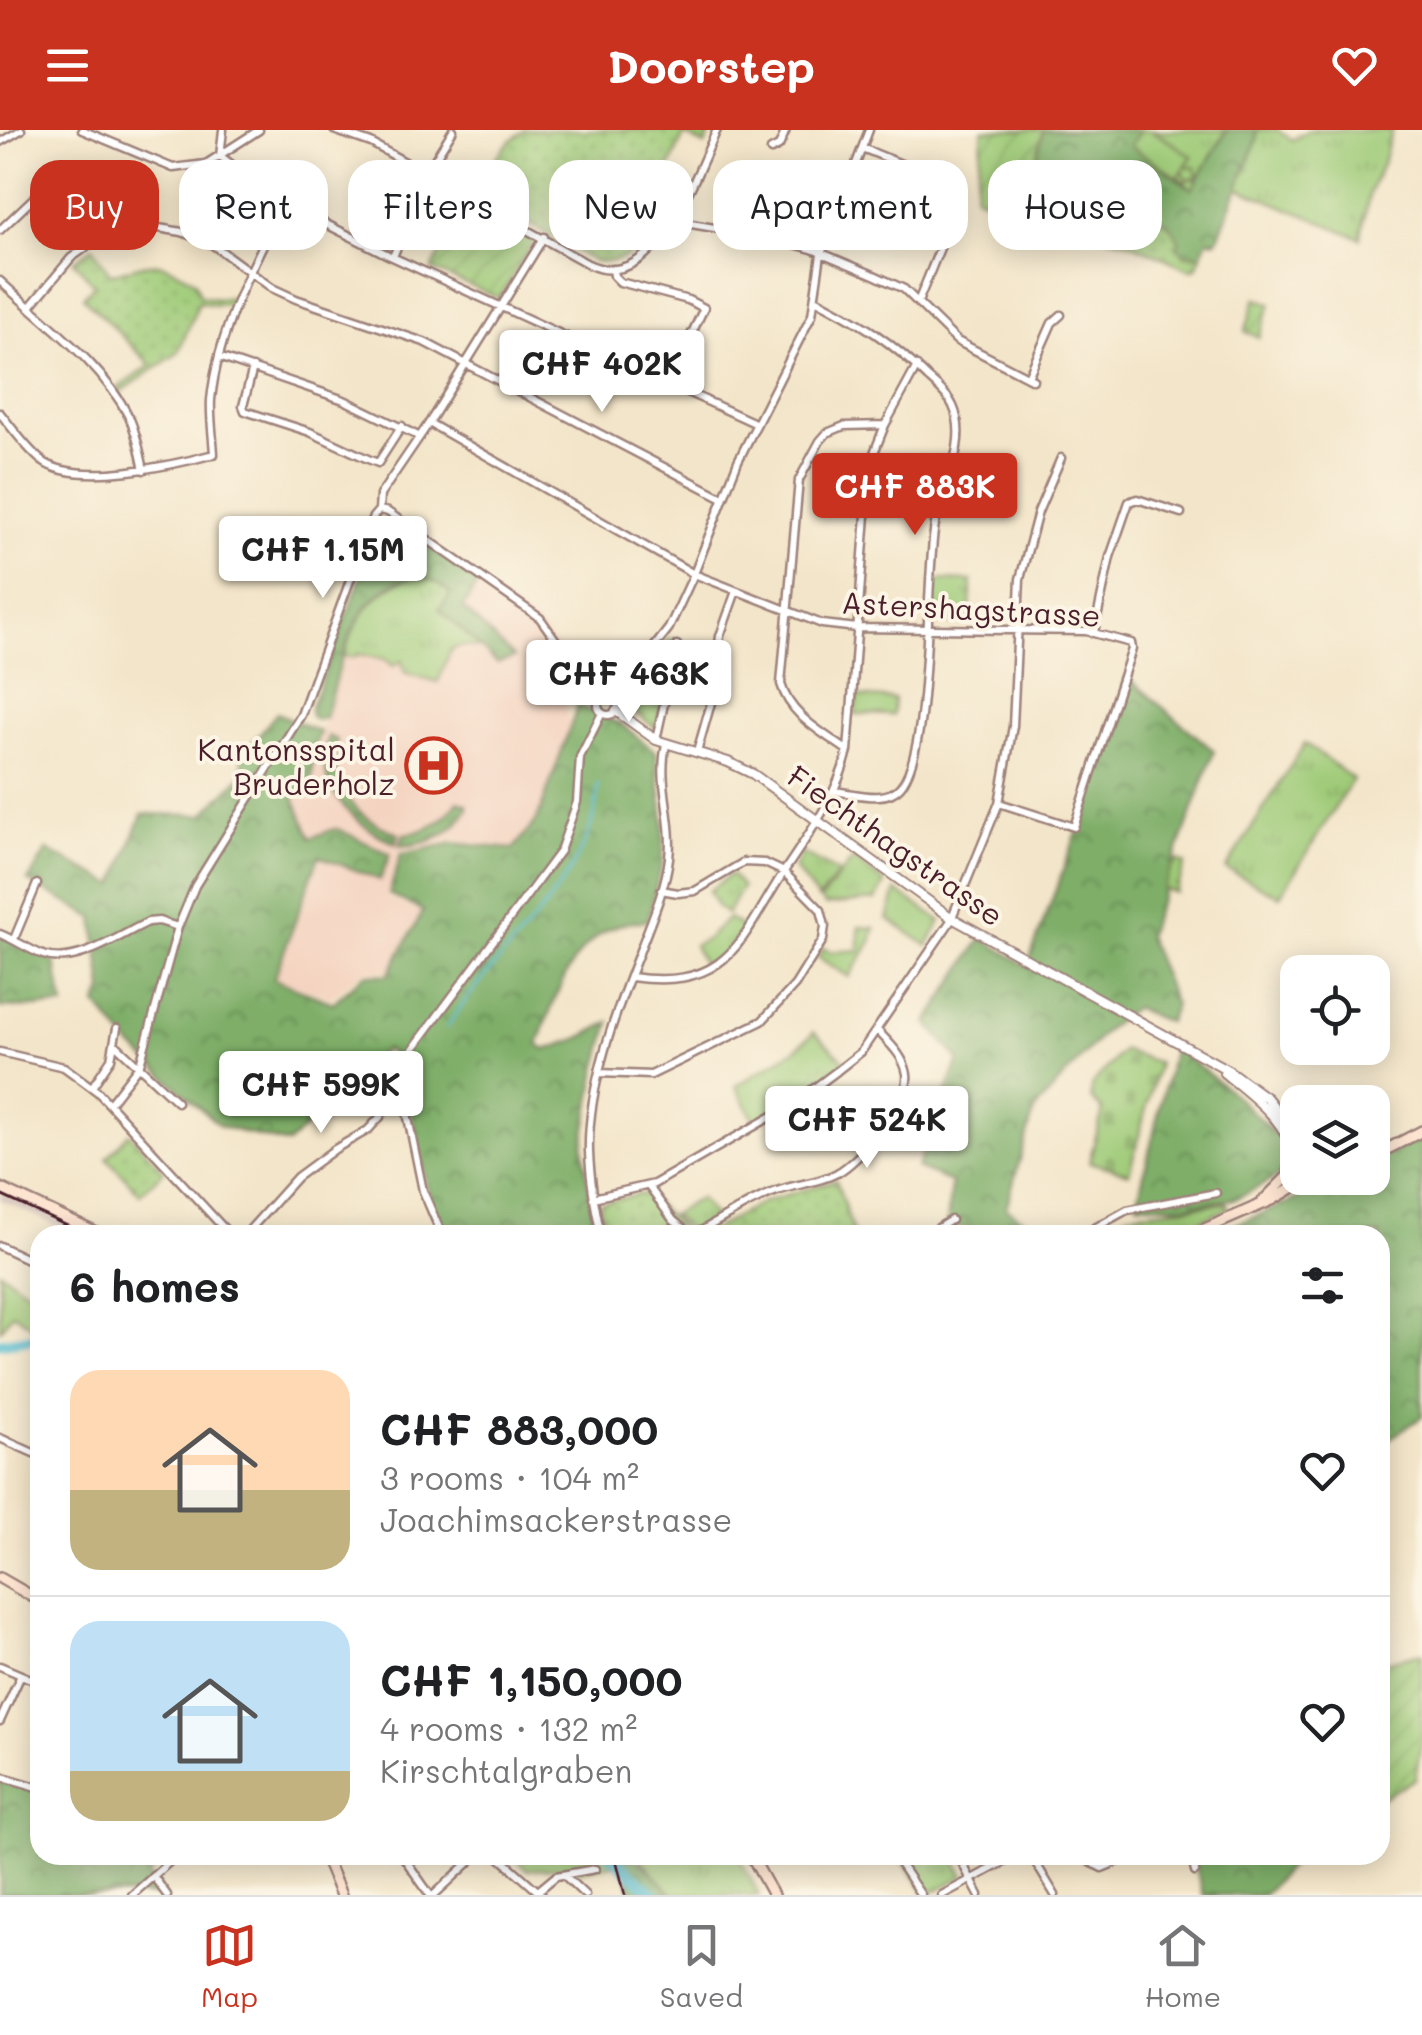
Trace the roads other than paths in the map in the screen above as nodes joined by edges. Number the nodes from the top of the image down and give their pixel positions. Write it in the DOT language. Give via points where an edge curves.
graph roads {
  1 [pos="21,130"];
  2 [pos="82,130"];
  3 [pos="223,130"];
  4 [pos="259,130"];
  5 [pos="334,130"];
  6 [pos="453,130"];
  7 [pos="717,130"];
  8 [pos="786,130"];
  9 [pos="869,130"];
  10 [pos="0,142"];
  11 [pos="862,148"];
  12 [pos="771,150"];
  13 [pos="220,156"];
  14 [pos="225,160"];
  15 [pos="404,160"];
  16 [pos="434,160"];
  17 [pos="857,160"];
  18 [pos="892,160"];
  19 [pos="693,181"];
  20 [pos="30,201"];
  21 [pos="693,224"];
  22 [pos="328,225"];
  23 [pos="0,230"];
  24 [pos="529,230"];
  25 [pos="544,238"];
  26 [pos="260,250"];
  27 [pos="396,250"];
  28 [pos="651,250"];
  29 [pos="823,250"];
  30 [pos="939,250"];
  31 [pos="821,254"];
  32 [pos="393,257"];
  33 [pos="613,269"];
  34 [pos="249,273"];
  35 [pos="0,281"];
  36 [pos="816,300"];
  37 [pos="918,302"];
  38 [pos="502,305"];
  39 [pos="29,308"];
  40 [pos="1061,316"];
  41 [pos="219,358"];
  42 [pos="464,365"];
  43 [pos="917,366"];
  44 [pos="253,368"];
  45 [pos="668,383"];
  46 [pos="0,413"];
  47 [pos="429,423"];
  48 [pos="758,424"];
  49 [pos="402,426"];
  50 [pos="885,426"];
  51 [pos="418,436"];
  52 [pos="1061,458"];
  53 [pos="144,470"];
  54 [pos="723,498"];
  55 [pos="379,510"];
  56 [pos="1181,513"];
  57 [pos="694,574"];
  58 [pos="736,592"];
  59 [pos="788,613"];
  60 [pos="858,628"];
  61 [pos="927,628"];
  62 [pos="1017,628"];
  63 [pos="1094,632"];
  64 [pos="677,645"];
  65 [pos="671,669"];
  66 [pos="714,681"];
  67 [pos="615,697"];
  68 [pos="601,698"];
  69 [pos="616,711"];
  70 [pos="602,714"];
  71 [pos="656,740"];
  72 [pos="666,744"];
  73 [pos="848,750"];
  74 [pos="697,752"];
  75 [pos="834,791"];
  76 [pos="998,803"];
  77 [pos="819,820"];
  78 [pos="784,872"];
  79 [pos="36,884"];
  80 [pos="661,890"];
  81 [pos="952,918"];
  82 [pos="178,927"];
  83 [pos="0,934"];
  84 [pos="14,939"];
  85 [pos="630,977"];
  86 [pos="116,1028"];
  87 [pos="877,1030"];
  88 [pos="115,1044"];
  89 [pos="0,1052"];
  90 [pos="1208,1061"];
  91 [pos="140,1064"];
  92 [pos="599,1073"];
  93 [pos="92,1087"];
  94 [pos="390,1096"];
  95 [pos="177,1102"];
  96 [pos="110,1103"];
  97 [pos="1280,1114"];
  98 [pos="1280,1128"];
  99 [pos="1422,1131"];
  100 [pos="1390,1147"];
  101 [pos="1280,1184"];
  102 [pos="649,1187"];
  103 [pos="0,1188"];
  104 [pos="1216,1194"];
  105 [pos="1280,1194"];
  106 [pos="593,1198"];
  107 [pos="1258,1206"];
  108 [pos="951,1220"];
  109 [pos="80,1225"];
  110 [pos="221,1225"];
  111 [pos="254,1225"];
  112 [pos="438,1225"];
  113 [pos="599,1225"];
  114 [pos="679,1225"];
  115 [pos="711,1225"];
  116 [pos="943,1225"];
  117 [pos="1100,1225"];
  118 [pos="1214,1225"];
  119 [pos="0,1246"];
  120 [pos="30,1260"];
  121 [pos="0,1439"];
  122 [pos="30,1452"];
  123 [pos="0,1578"];
  124 [pos="30,1595"];
  125 [pos="0,1666"];
  126 [pos="21,1675"];
  127 [pos="30,1679"];
  128 [pos="0,1721"];
  129 [pos="0,1776"];
  130 [pos="30,1785"];
  131 [pos="167,1865"];
  132 [pos="328,1865"];
  133 [pos="410,1865"];
  134 [pos="466,1865"];
  135 [pos="508,1865"];
  136 [pos="756,1865"];
  137 [pos="901,1865"];
  138 [pos="963,1865"];
  139 [pos="998,1865"];
  140 [pos="1038,1865"];
  141 [pos="1193,1865"];
  142 [pos="595,1869"];
  143 [pos="1195,1872"];
  144 [pos="564,1875"];
  145 [pos="154,1876"];
  146 [pos="971,1879"];
  147 [pos="540,1893"];
  148 [pos="132,1895"];
  149 [pos="167,1895"];
  150 [pos="341,1895"];
  151 [pos="432,1895"];
  152 [pos="585,1895"];
  153 [pos="773,1895"];
  154 [pos="921,1895"];
  155 [pos="942,1895"];
  156 [pos="979,1895"];
  157 [pos="1055,1895"];
  1 -- 10 [label="street"];
  2 -- 13 [label="street" via="173,168 194,168"];
  3 -- 13 [label="street"];
  4 -- 13 [label="street"];
  5 -- 15 [label="street"];
  6 -- 16 [label="street"];
  7 -- 19 [label="street"];
  8 -- 12 [label="street"];
  9 -- 11 [label="street"];
  11 -- 17 [label="street"];
  11 -- 18 [label="street"];
  13 -- 14 [label="street"];
  20 -- 23 [label="street"];
  21 -- 31 [label="street"];
  22 -- 32 [label="street"];
  24 -- 25 [label="street"];
  25 -- 33 [label="street" via="596,268"];
  25 -- 38 [label="street"];
  26 -- 34 [label="street"];
  27 -- 32 [label="street"];
  28 -- 33 [label="street"];
  29 -- 31 [label="street"];
  30 -- 37 [label="street"];
  31 -- 36 [label="street"];
  31 -- 37 [label="street" via="904,289"];
  32 -- 38 [label="street"];
  33 -- 45 [label="street" via="620,282 704,308"];
  34 -- 39 [label="street" via="213,245 182,232 124,229 71,258"];
  34 -- 41 [label="street"];
  34 -- 42 [label="street" via="296,299 424,342"];
  35 -- 39 [label="street"];
  36 -- 43 [label="street" via="884,337"];
  36 -- 48 [label="street"];
  37 -- 40 [label="street" via="956,341 1030,378"];
  38 -- 42 [label="street"];
  38 -- 45 [label="street"];
  39 -- 53 [label="street" via="121,403"];
  41 -- 44 [label="street"];
  41 -- 53 [label="street" via="211,401 214,454"];
  42 -- 47 [label="street"];
  42 -- 54 [label="street"];
  43 -- 50 [label="street"];
  43 -- 61 [label="street" via="953,405 959,427 936,522"];
  44 -- 49 [label="street"];
  44 -- 49 [label="street" via="245,411 368,460 378,463"];
  45 -- 48 [label="street"];
  46 -- 53 [label="street" via="54,467"];
  47 -- 51 [label="street"];
  47 -- 57 [label="street, Astershagstrasse"];
  48 -- 54 [label="street"];
  49 -- 51 [label="street"];
  50 -- 59 [label="street" via="836,428 820,441 803,473"];
  50 -- 60 [label="street" via="870,463"];
  51 -- 55 [label="street" via="380,495"];
  52 -- 62 [label="street" via="1028,544"];
  54 -- 57 [label="street"];
  55 -- 68 [label="street" via="540,618"];
  55 -- 82 [label="street" via="302,715 207,865"];
  56 -- 63 [label="street" via="1130,502"];
  57 -- 58 [label="street, Astershagstrasse"];
  57 -- 67 [label="street" via="668,628"];
  58 -- 59 [label="street, Astershagstrasse"];
  58 -- 66 [label="street"];
  59 -- 60 [label="street, Astershagstrasse"];
  59 -- 73 [label="street" via="780,670 785,697"];
  60 -- 61 [label="street, Astershagstrasse"];
  60 -- 73 [label="street"];
  61 -- 62 [label="street, Astershagstrasse"];
  61 -- 75 [label="street" via="918,734 902,785 881,797"];
  62 -- 63 [label="street, Astershagstrasse"];
  62 -- 76 [label="street" via="1013,726"];
  63 -- 76 [label="street, Astershagstrasse" via="1132,646 1074,827"];
  64 -- 65 [label="street"];
  65 -- 66 [label="street"];
  65 -- 71 [label="street"];
  66 -- 74 [label="street"];
  67 -- 68 [label="street"];
  67 -- 69 [label="street"];
  68 -- 70 [label="street"];
  69 -- 70 [label="street"];
  69 -- 71 [label="street, Fiechthagstrasse"];
  70 -- 94 [label="street" via="580,757 577,802 560,851 413,1049"];
  71 -- 72 [label="street, Fiechthagstrasse"];
  72 -- 74 [label="street, Fiechthagstrasse"];
  72 -- 80 [label="street" via="671,831"];
  73 -- 75 [label="street"];
  74 -- 77 [label="street, Fiechthagstrasse" via="753,774"];
  75 -- 77 [label="street"];
  76 -- 81 [label="street"];
  77 -- 78 [label="street"];
  77 -- 81 [label="street, Fiechthagstrasse"];
  78 -- 80 [label="street" via="744,862 695,891"];
  78 -- 85 [label="street" via="738,949 691,977"];
  78 -- 92 [label="street" via="821,910 825,926 813,958 779,1006 762,1021 652,1075"];
  79 -- 84 [label="street"];
  80 -- 85 [label="street"];
  81 -- 87 [label="street"];
  81 -- 90 [label="street, Fiechthagstrasse"];
  82 -- 84 [label="street" via="148,922 71,956 48,957"];
  82 -- 91 [label="street"];
  83 -- 84 [label="street"];
  85 -- 92 [label="street"];
  86 -- 88 [label="street"];
  87 -- 102 [label="street" via="861,1052 794,1104"];
  87 -- 115 [label="street" via="907,1071 907,1092 886,1124 834,1175 774,1192"];
  88 -- 91 [label="street"];
  88 -- 93 [label="street"];
  89 -- 93 [label="street" via="64,1067"];
  90 -- 97 [label="street, Fiechthagstrasse" via="1267,1098"];
  90 -- 98 [label="street, Fiechthagstrasse"];
  91 -- 95 [label="street"];
  91 -- 96 [label="street"];
  92 -- 106 [label="street" via="588,1150"];
  93 -- 96 [label="street"];
  94 -- 111 [label="street" via="368,1130 297,1177"];
  94 -- 112 [label="street" via="405,1103 423,1191"];
  96 -- 110 [label="street"];
  99 -- 100 [label="main road"];
  101 -- 107 [label="main road"];
  102 -- 106 [label="street"];
  102 -- 114 [label="street"];
  103 -- 109 [label="main road"];
  104 -- 117 [label="street" via="1126,1210"];
  105 -- 107 [label="main road"];
  106 -- 113 [label="street"];
  107 -- 118 [label="main road"];
  108 -- 116 [label="street"];
  119 -- 120 [label="street"];
  121 -- 122 [label="street"];
  123 -- 124 [label="main road"];
  125 -- 126 [label="street"];
  126 -- 127 [label="street"];
  126 -- 128 [label="street"];
  129 -- 130 [label="street"];
  131 -- 145 [label="street"];
  132 -- 150 [label="main road"];
  133 -- 151 [label="street"];
  134 -- 151 [label="street"];
  135 -- 147 [label="street"];
  136 -- 153 [label="main road"];
  137 -- 154 [label="street"];
  138 -- 146 [label="street"];
  139 -- 146 [label="street"];
  140 -- 157 [label="street"];
  141 -- 143 [label="street"];
  142 -- 144 [label="street"];
  144 -- 147 [label="street"];
  144 -- 152 [label="street"];
  145 -- 148 [label="street"];
  145 -- 149 [label="street"];
  146 -- 155 [label="street"];
  146 -- 156 [label="street"];
}
